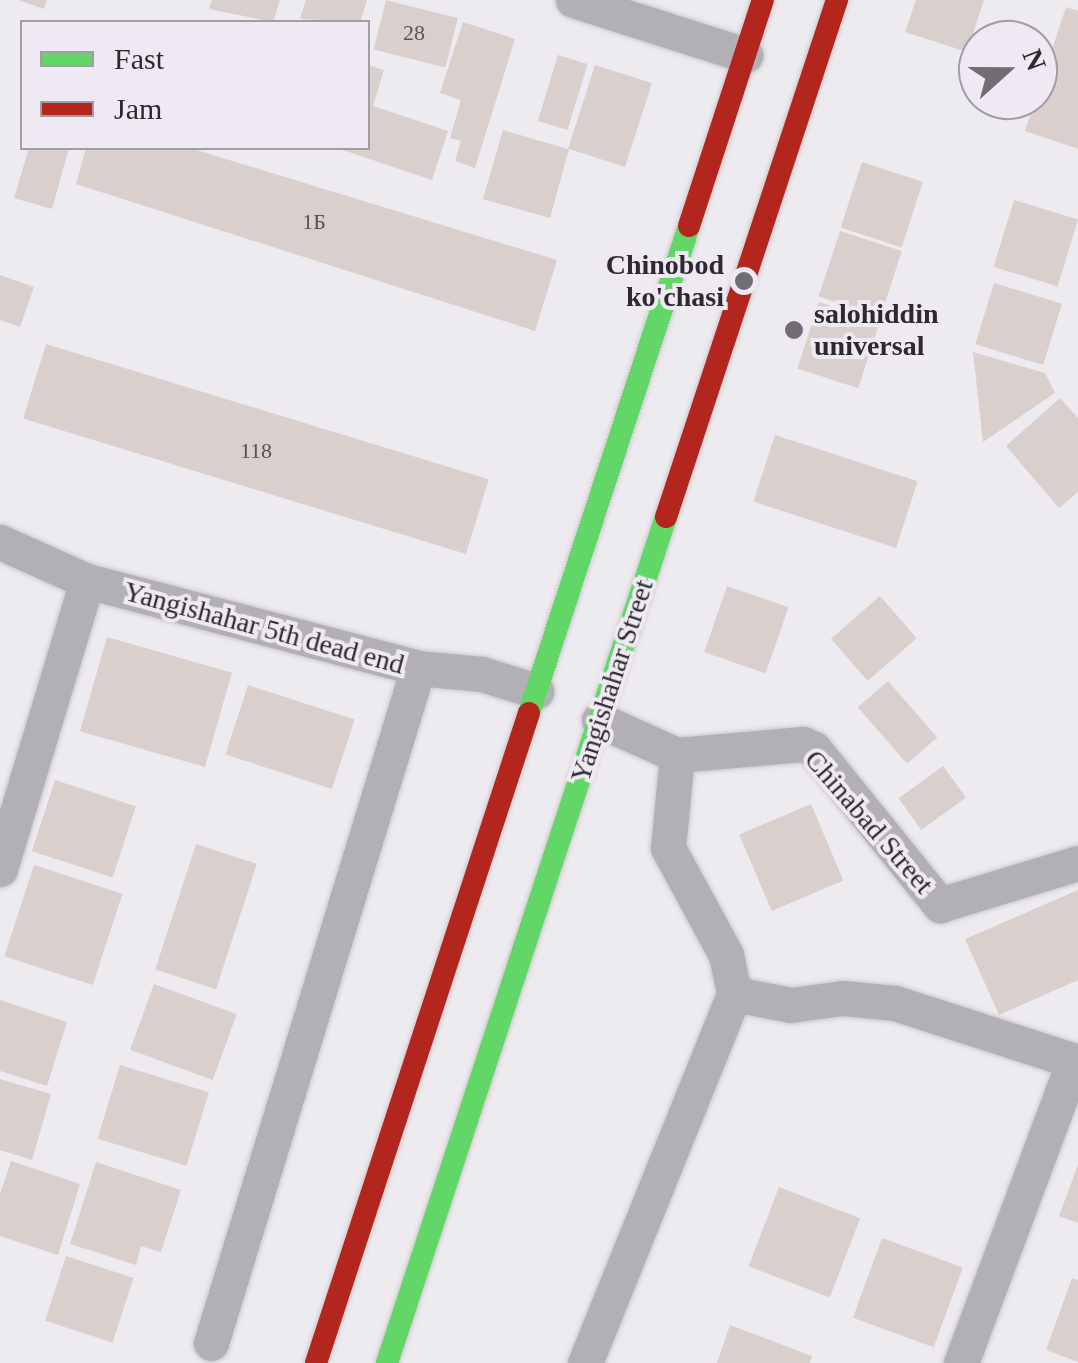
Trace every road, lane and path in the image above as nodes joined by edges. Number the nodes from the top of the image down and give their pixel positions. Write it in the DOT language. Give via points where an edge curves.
graph roads {
  1 [pos="572,0"];
  2 [pos="763,0"];
  3 [pos="837,0"];
  4 [pos="744,55"];
  5 [pos="0,542"];
  6 [pos="87,582"];
  7 [pos="418,668"];
  8 [pos="536,691"];
  9 [pos="599,720"];
  10 [pos="677,756"];
  11 [pos="1078,863"];
  12 [pos="0,869"];
  13 [pos="734,994"];
  14 [pos="1076,1062"];
  15 [pos="212,1343"];
  16 [pos="316,1363"];
  17 [pos="386,1363"];
  18 [pos="585,1363"];
  19 [pos="960,1363"];
  1 -- 4 [label="street"];
  2 -- 4 [label="main road"];
  3 -- 9 [label="main road, Yangishahar Street" via="747,245"];
  4 -- 8 [label="main road" via="697,230"];
  5 -- 6 [label="street, Yangishahar 5th dead end"];
  6 -- 7 [label="street, Yangishahar 5th dead end"];
  6 -- 12 [label="street"];
  7 -- 8 [label="street, Yangishahar 5th dead end" via="482,674"];
  7 -- 15 [label="street"];
  8 -- 16 [label="main road"];
  9 -- 10 [label="street"];
  9 -- 17 [label="main road, Yangishahar Street"];
  10 -- 11 [label="street, Chinabad Street" via="814,748 940,905 951,907"];
  10 -- 13 [label="street" via="668,848 726,954"];
  13 -- 14 [label="street" via="791,1005 843,998 895,1003"];
  13 -- 18 [label="street"];
  14 -- 19 [label="street"];
}
